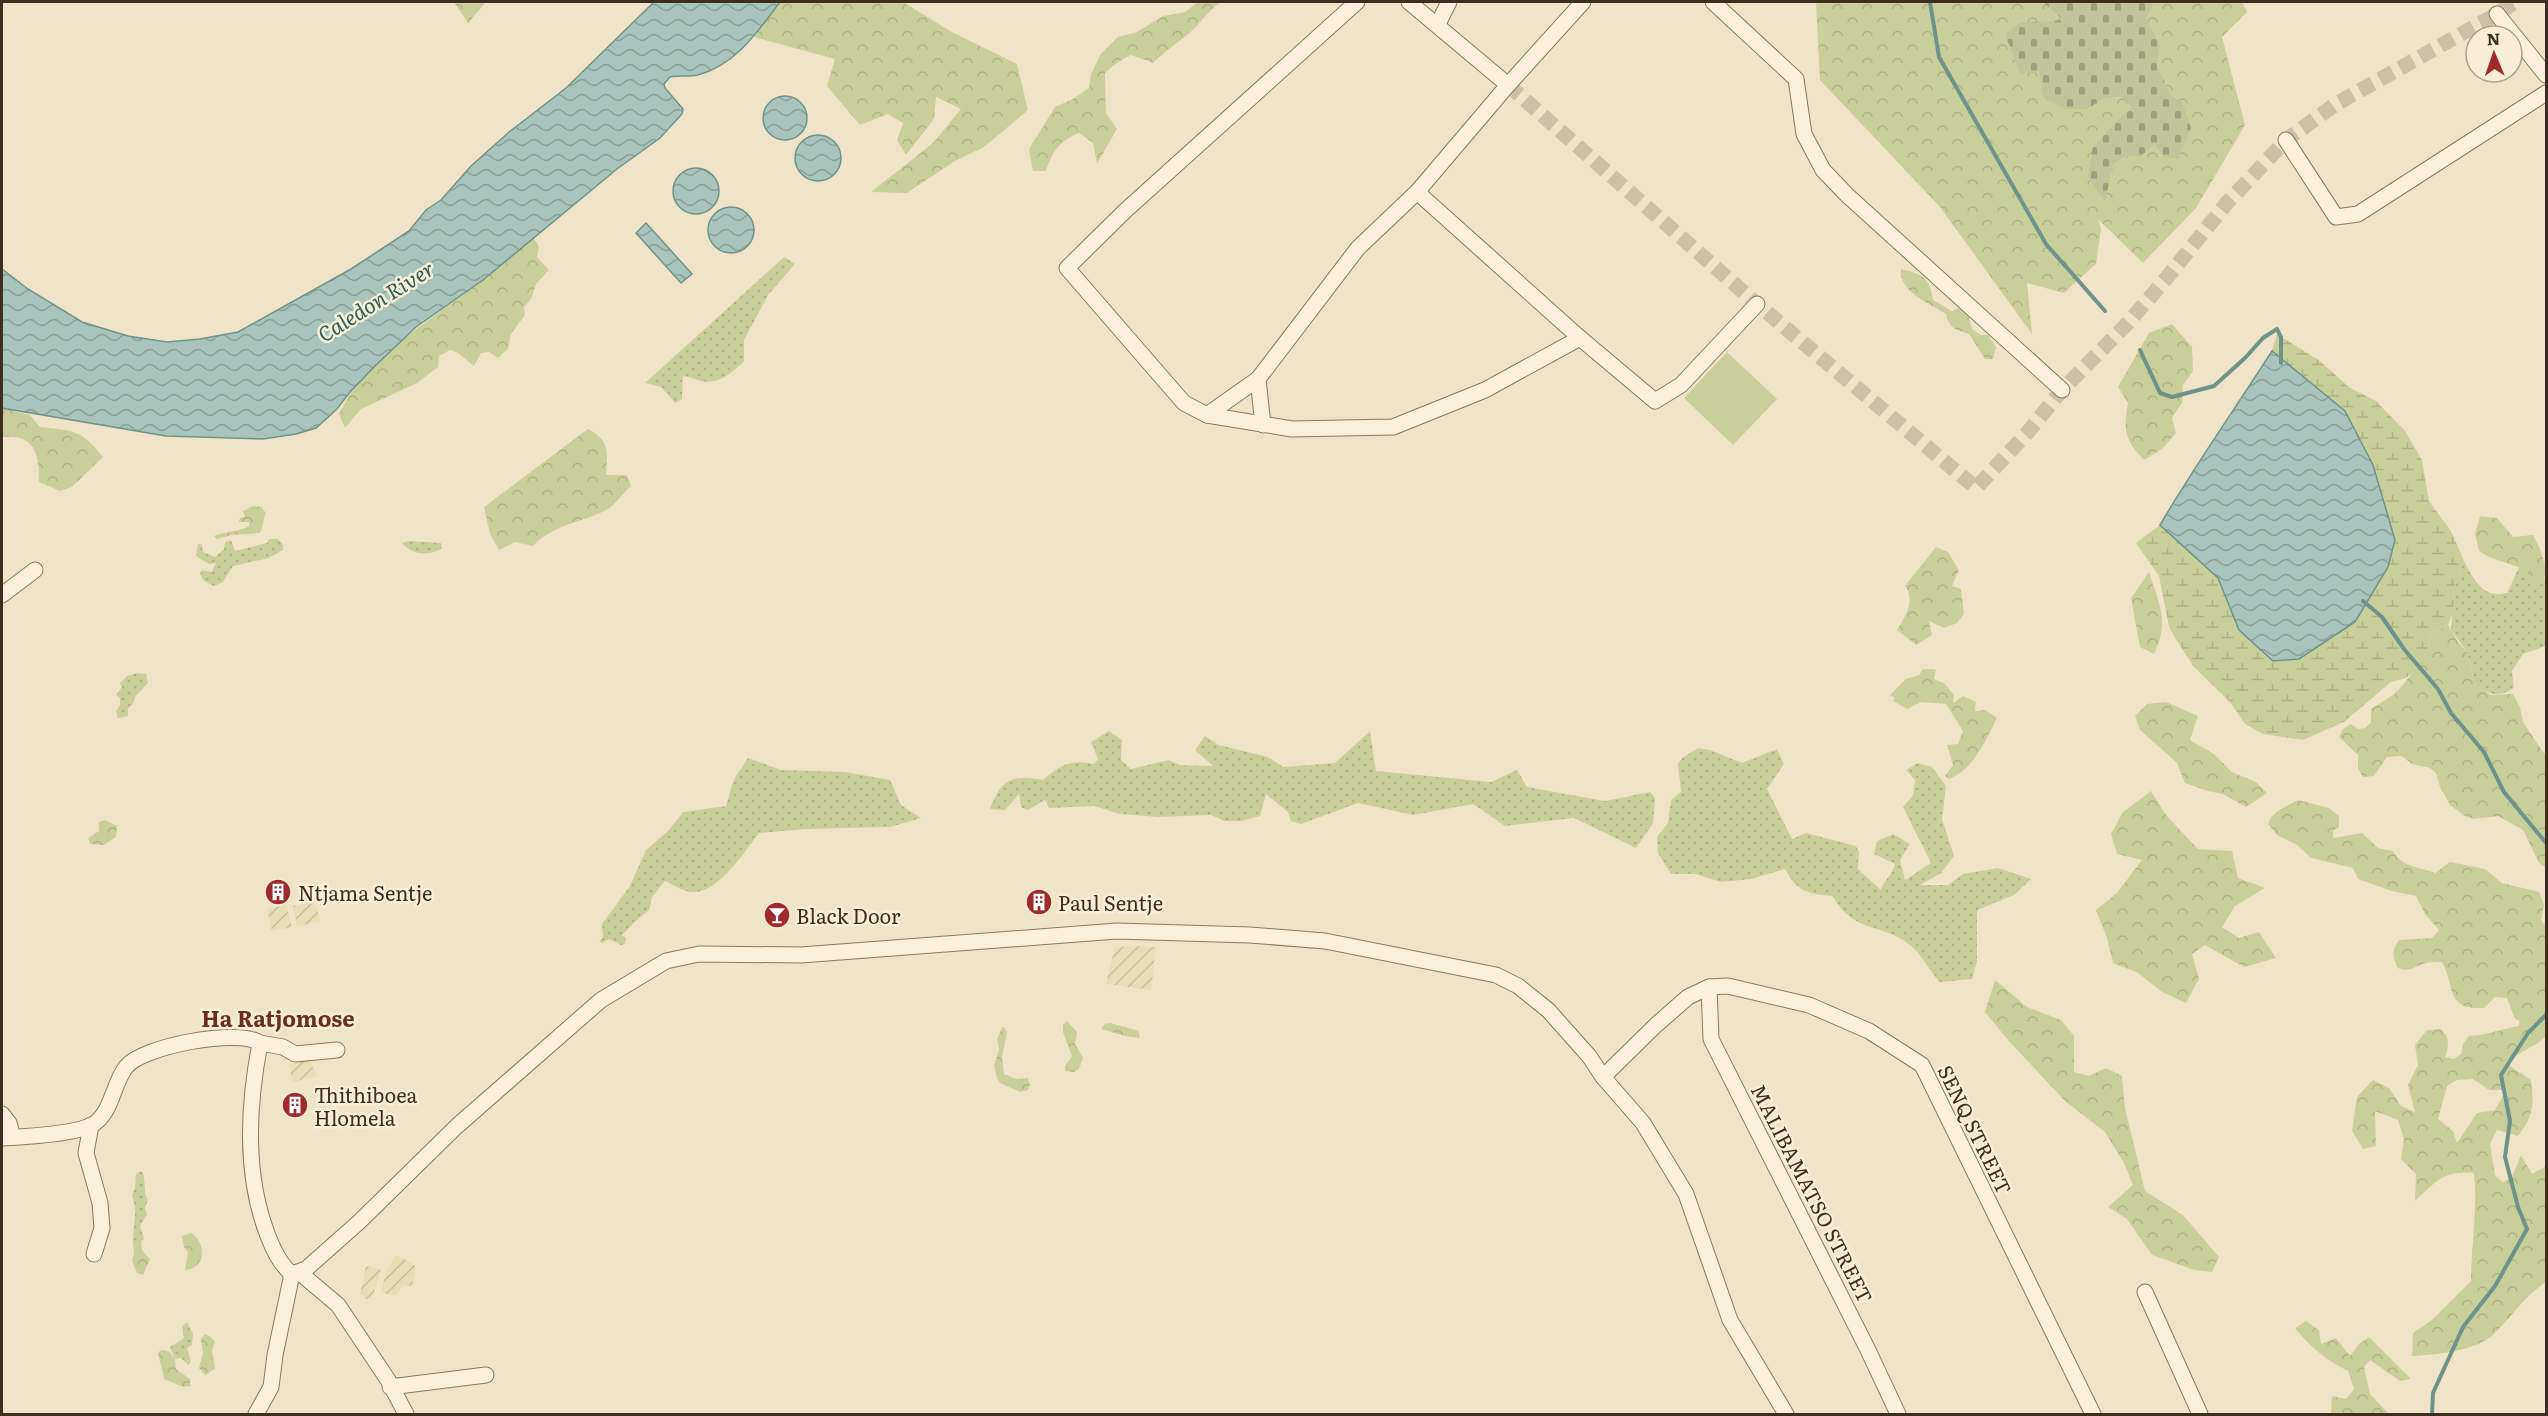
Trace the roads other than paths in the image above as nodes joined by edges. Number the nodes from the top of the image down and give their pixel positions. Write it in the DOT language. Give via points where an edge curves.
graph roads {
  1 [pos="1357,2"];
  2 [pos="1409,2"];
  3 [pos="1449,2"];
  4 [pos="1583,2"];
  5 [pos="1713,2"];
  6 [pos="2497,14"];
  7 [pos="1438,24"];
  8 [pos="2547,75"];
  9 [pos="1508,84"];
  10 [pos="2547,93"];
  11 [pos="2286,141"];
  12 [pos="1417,192"];
  13 [pos="1757,304"];
  14 [pos="1580,338"];
  15 [pos="1258,379"];
  16 [pos="2062,390"];
  17 [pos="1207,415"];
  18 [pos="1263,425"];
  19 [pos="35,570"];
  20 [pos="2,595"];
  21 [pos="1709,987"];
  22 [pos="260,1043"];
  23 [pos="337,1050"];
  24 [pos="1603,1077"];
  25 [pos="2,1114"];
  26 [pos="91,1125"];
  27 [pos="7,1138"];
  28 [pos="94,1254"];
  29 [pos="296,1274"];
  30 [pos="2145,1292"];
  31 [pos="486,1376"];
  32 [pos="390,1387"];
  33 [pos="256,1414"];
  34 [pos="406,1414"];
  35 [pos="1786,1414"];
  36 [pos="1898,1414"];
  37 [pos="2092,1414"];
  38 [pos="2200,1414"];
  1 -- 17 [label="street" via="1067,268 1184,403"];
  2 -- 7 [label="street"];
  3 -- 7 [label="street"];
  4 -- 9 [label="street"];
  5 -- 16 [label="street" via="1796,79 1804,134 1823,170"];
  6 -- 8 [label="street"];
  7 -- 9 [label="street"];
  9 -- 12 [label="street"];
  10 -- 11 [label="street" via="2358,214 2336,217"];
  12 -- 14 [label="street"];
  12 -- 15 [label="street" via="1358,248"];
  13 -- 14 [label="street" via="1681,385 1655,401"];
  14 -- 18 [label="street" via="1485,390 1393,427 1292,429"];
  15 -- 17 [label="street"];
  15 -- 18 [label="street"];
  17 -- 18 [label="street"];
  19 -- 20 [label="street"];
  21 -- 24 [label="street" via="1688,997"];
  21 -- 36 [label="street, MALIBAMATSO STREET" via="1711,1039"];
  21 -- 37 [label="street, SENQ STREET" via="1744,988 1809,1005 1869,1031 1922,1065"];
  22 -- 23 [label="street" via="283,1047 295,1054"];
  22 -- 26 [label="street" via="240,1036 154,1049 127,1064 101,1118"];
  22 -- 29 [label="street" via="250,1123 254,1189 271,1243 285,1269"];
  24 -- 29 [label="street" via="1548,1010 1518,986 1496,975 1325,941 1117,931 801,955 699,954 666,961 601,1000 457,1126 366,1216"];
  24 -- 35 [label="street" via="1643,1124 1686,1194 1730,1320"];
  25 -- 27 [label="street" via="9,1123"];
  26 -- 27 [label="street"];
  26 -- 28 [label="street" via="86,1153 100,1203 102,1228"];
  29 -- 32 [label="street" via="338,1305"];
  29 -- 33 [label="street" via="275,1355 272,1387"];
  30 -- 38 [label="street"];
  31 -- 32 [label="street"];
  32 -- 34 [label="street"];
}
